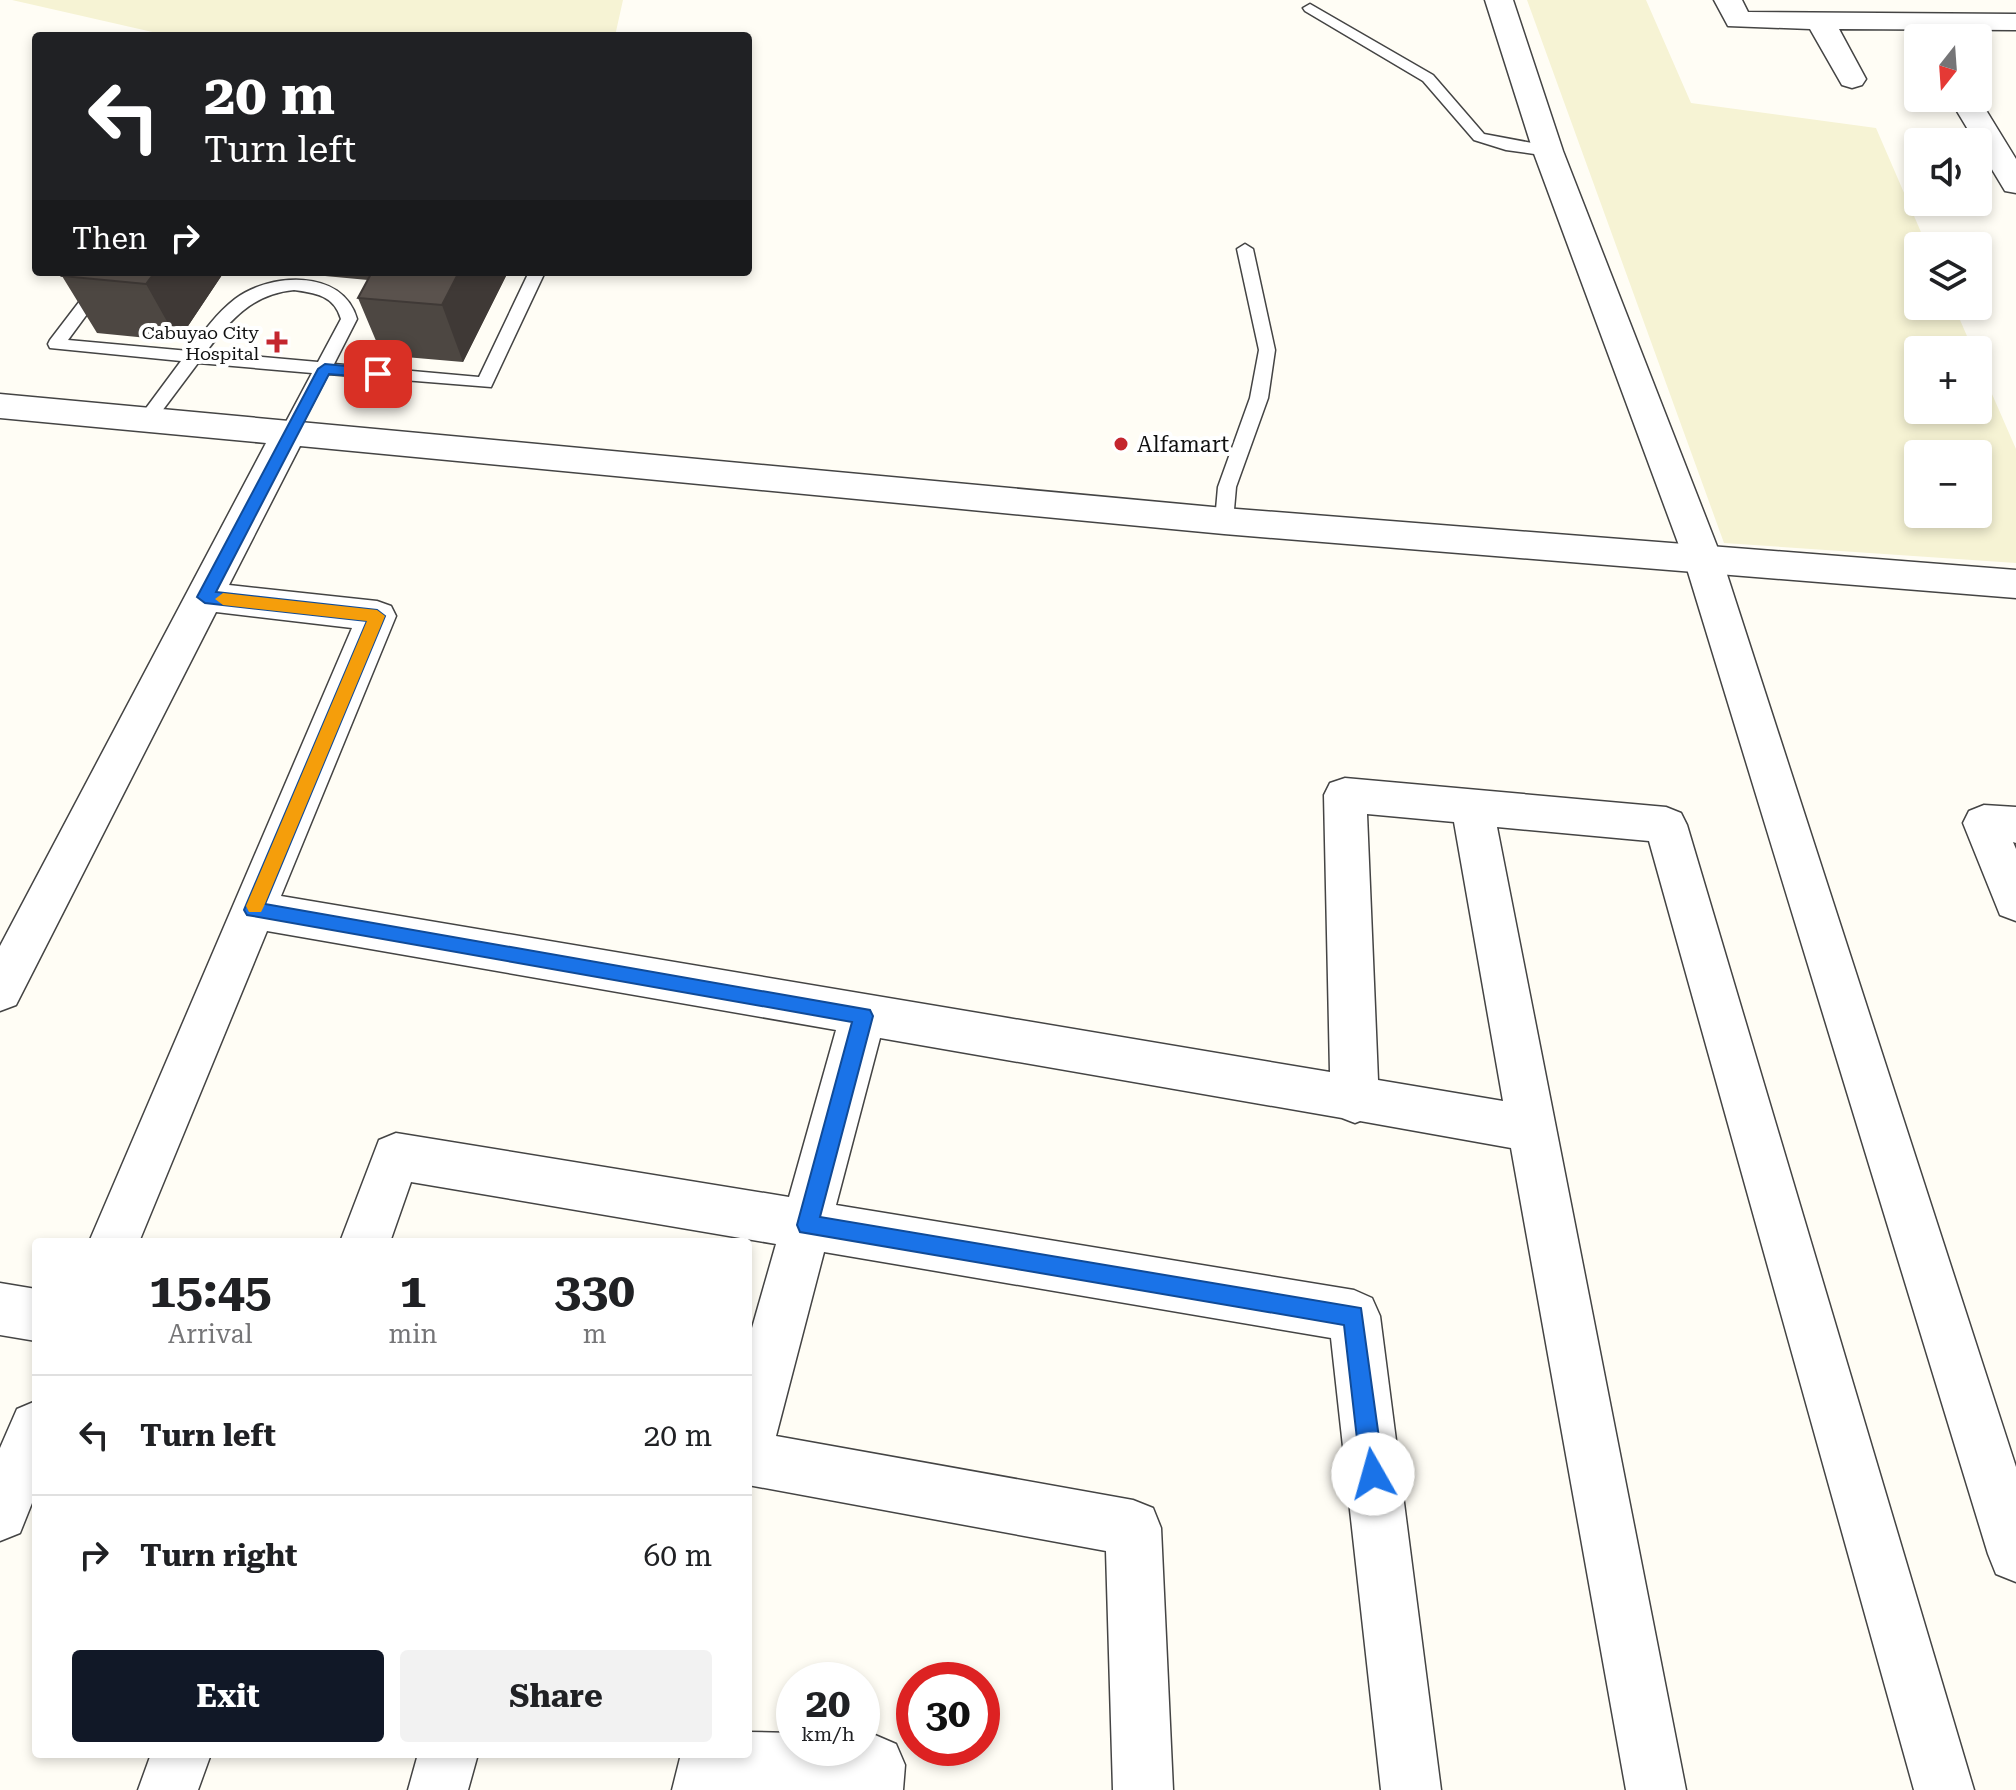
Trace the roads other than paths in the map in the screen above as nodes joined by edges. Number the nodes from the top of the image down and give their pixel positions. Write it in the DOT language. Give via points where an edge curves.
graph roads {
  1 [pos="1499,0"];
  2 [pos="1728,0"];
  3 [pos="1310,8"];
  4 [pos="1951,11"];
  5 [pos="1820,21"];
  6 [pos="2016,22"];
  7 [pos="1932,24"];
  8 [pos="1904,28"];
  9 [pos="1852,79"];
  10 [pos="1973,112"];
  11 [pos="1548,151"];
  12 [pos="2013,174"];
  13 [pos="1245,249"];
  14 [pos="107,276"];
  15 [pos="535,276"];
  16 [pos="194,357"];
  17 [pos="325,369"];
  18 [pos="0,406"];
  19 [pos="147,419"];
  20 [pos="288,435"];
  21 [pos="1224,521"];
  22 [pos="1703,559"];
  23 [pos="2016,584"];
  24 [pos="205,597"];
  25 [pos="1472,807"];
  26 [pos="2016,825"];
  27 [pos="2016,902"];
  28 [pos="254,910"];
  29 [pos="0,991"];
  30 [pos="863,1016"];
  31 [pos="1355,1101"];
  32 [pos="1534,1129"];
  33 [pos="808,1225"];
  34 [pos="116,1238"];
  35 [pos="366,1238"];
  36 [pos="0,1309"];
  37 [pos="32,1314"];
  38 [pos="752,1424"];
  39 [pos="32,1437"];
  40 [pos="752,1459"];
  41 [pos="0,1513"];
  42 [pos="2016,1554"];
  43 [pos="180,1758"];
  44 [pos="447,1758"];
  45 [pos="168,1790"];
  46 [pos="438,1790"];
  47 [pos="702,1790"];
  48 [pos="873,1790"];
  49 [pos="1143,1790"];
  50 [pos="1411,1790"];
  51 [pos="1656,1790"];
  52 [pos="1944,1790"];
  1 -- 11 [label="street"];
  2 -- 5 [label="street" via="1738,20"];
  3 -- 11 [label="lane" via="1428,78 1479,137"];
  4 -- 6 [label="street"];
  4 -- 7 [label="street"];
  5 -- 8 [label="street"];
  5 -- 9 [label="street"];
  10 -- 12 [label="street"];
  11 -- 22 [label="street"];
  13 -- 21 [label="lane" via="1267,350 1259,398 1227,487"];
  14 -- 16 [label="lane" via="56,344"];
  15 -- 17 [label="lane" via="485,383"];
  16 -- 17 [label="lane"];
  16 -- 17 [label="lane" via="220,319 248,297 267,289 308,286 338,297 349,319"];
  16 -- 19 [label="lane"];
  17 -- 20 [label="lane"];
  18 -- 19 [label="street"];
  19 -- 20 [label="street"];
  20 -- 21 [label="street"];
  20 -- 24 [label="street"];
  21 -- 22 [label="street"];
  22 -- 23 [label="street"];
  22 -- 42 [label="street"];
  24 -- 28 [label="street" via="377,616"];
  24 -- 29 [label="street"];
  25 -- 31 [label="street" via="1345,795"];
  25 -- 32 [label="street"];
  25 -- 52 [label="street" via="1666,825"];
  26 -- 27 [label="street" via="1984,823"];
  28 -- 30 [label="street"];
  28 -- 34 [label="street"];
  30 -- 31 [label="street"];
  30 -- 33 [label="street"];
  31 -- 32 [label="street"];
  32 -- 51 [label="street"];
  33 -- 35 [label="street" via="396,1156"];
  33 -- 38 [label="street"];
  33 -- 50 [label="street" via="1354,1316"];
  36 -- 37 [label="street"];
  39 -- 41 [label="street"];
  40 -- 49 [label="street" via="1133,1528"];
  43 -- 45 [label="street"];
  44 -- 46 [label="street"];
  47 -- 48 [label="street" via="708,1761 875,1765"];
}
